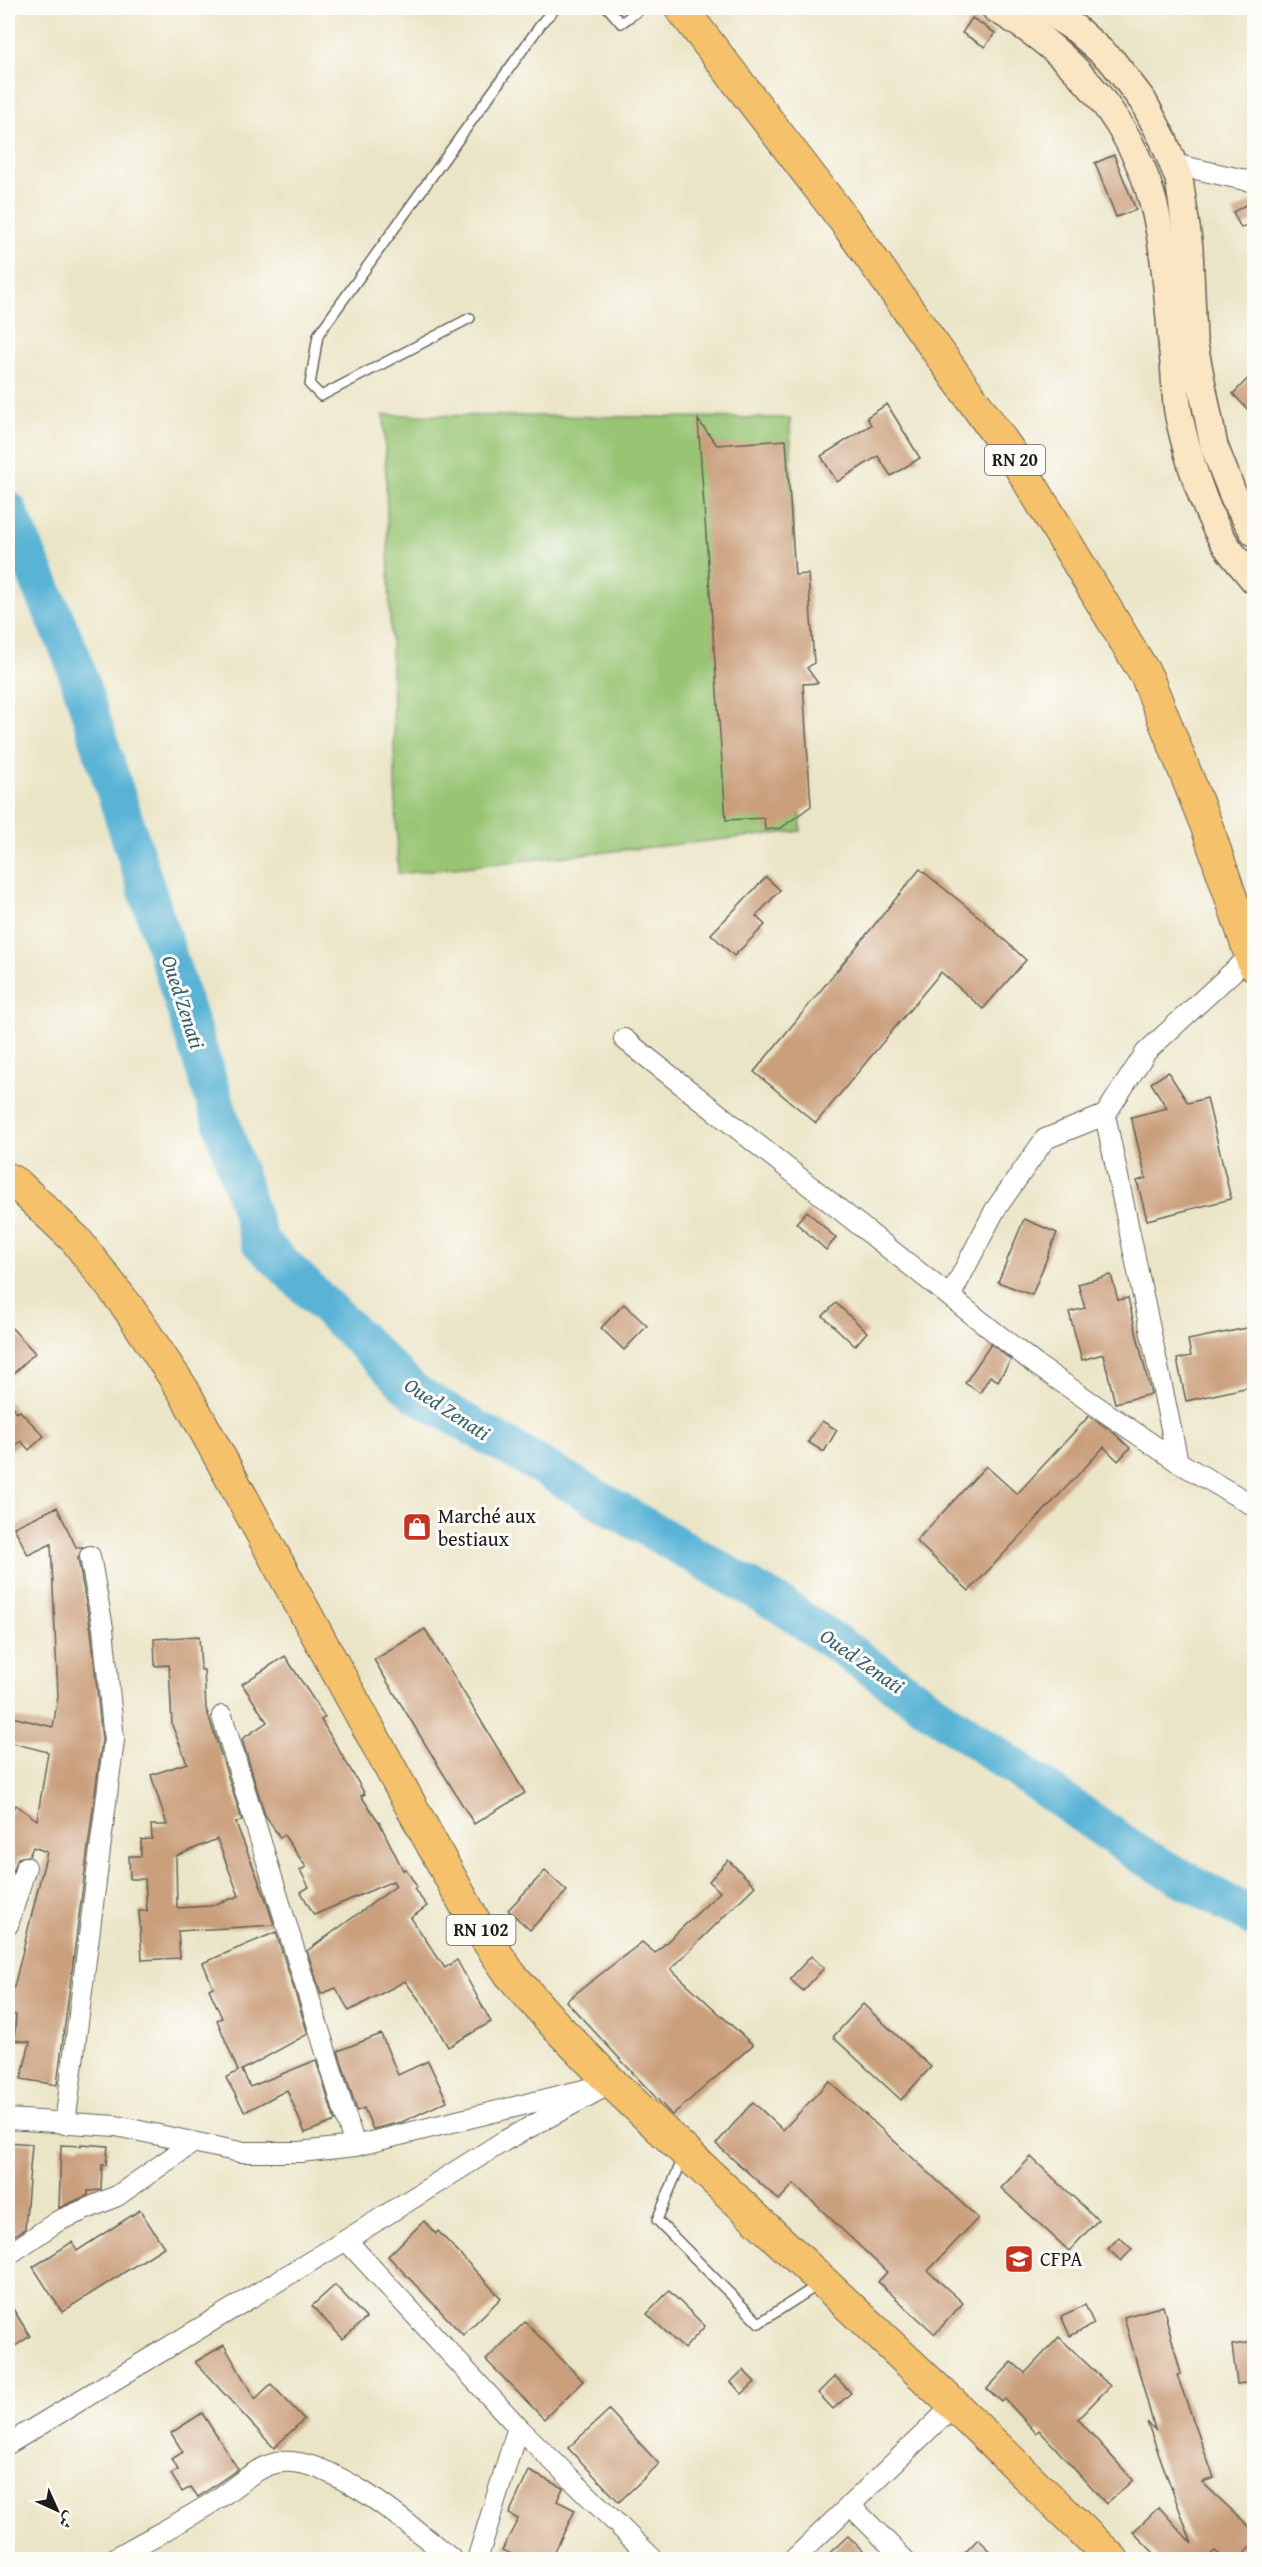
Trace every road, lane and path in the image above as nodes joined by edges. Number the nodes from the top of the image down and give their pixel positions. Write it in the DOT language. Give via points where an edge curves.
graph roads {
  1 [pos="556,8"];
  2 [pos="608,8"];
  3 [pos="642,8"];
  4 [pos="681,8"];
  5 [pos="995,8"];
  6 [pos="1043,8"];
  7 [pos="1069,18"];
  8 [pos="1173,164"];
  9 [pos="1254,182"];
  10 [pos="470,318"];
  11 [pos="1254,532"];
  12 [pos="1254,580"];
  13 [pos="1253,960"];
  14 [pos="624,1039"];
  15 [pos="1105,1115"];
  16 [pos="8,1179"];
  17 [pos="950,1297"];
  18 [pos="1178,1462"];
  19 [pos="1254,1506"];
  20 [pos="90,1556"];
  21 [pos="222,1716"];
  22 [pos="26,1868"];
  23 [pos="8,1925"];
  24 [pos="612,2083"];
  25 [pos="8,2119"];
  26 [pos="65,2124"];
  27 [pos="191,2144"];
  28 [pos="355,2146"];
  29 [pos="685,2153"];
  30 [pos="346,2240"];
  31 [pos="8,2255"];
  32 [pos="823,2282"];
  33 [pos="954,2405"];
  34 [pos="518,2427"];
  35 [pos="8,2444"];
  36 [pos="850,2505"];
  37 [pos="112,2559"];
  38 [pos="453,2559"];
  39 [pos="477,2559"];
  40 [pos="654,2559"];
  41 [pos="793,2559"];
  42 [pos="905,2559"];
  43 [pos="1113,2559"];
  1 -- 10 [label="lane" via="543,20 318,335 310,385 321,396"];
  2 -- 3 [label="lane" via="621,23"];
  4 -- 13 [label="main road, RN 20" via="848,224 1019,465 1147,677 1207,827"];
  5 -- 12 [label="main road" via="1024,24 1061,53 1101,98 1128,138 1156,217 1179,416 1197,483 1225,543"];
  6 -- 7 [label="main road"];
  7 -- 8 [label="main road" via="1113,62 1143,101"];
  8 -- 9 [label="street"];
  8 -- 11 [label="main road" via="1179,179 1189,248 1193,340 1214,446"];
  13 -- 15 [label="street" via="1146,1052"];
  14 -- 17 [label="street"];
  15 -- 17 [label="street" via="1045,1138 995,1209"];
  15 -- 18 [label="street"];
  16 -- 24 [label="main road, RN 102" via="76,1240 129,1309 183,1390 473,1919 510,1974"];
  17 -- 18 [label="street" via="1035,1364"];
  18 -- 19 [label="street"];
  20 -- 26 [label="street" via="104,1628 114,1740"];
  21 -- 28 [label="street"];
  22 -- 23 [label="street"];
  24 -- 28 [label="street"];
  24 -- 29 [label="main road, RN 102"];
  24 -- 30 [label="street" via="504,2140"];
  25 -- 26 [label="street"];
  26 -- 27 [label="street" via="116,2126"];
  27 -- 28 [label="street" via="240,2152 300,2152"];
  27 -- 31 [label="street" via="117,2196 57,2221"];
  29 -- 32 [label="main road, RN 102"];
  29 -- 32 [label="lane" via="657,2220 759,2323"];
  30 -- 34 [label="street"];
  30 -- 35 [label="street"];
  32 -- 33 [label="main road, RN 102"];
  33 -- 36 [label="street"];
  33 -- 43 [label="main road, RN 102"];
  34 -- 39 [label="street"];
  34 -- 40 [label="street"];
  36 -- 41 [label="street"];
  36 -- 42 [label="street"];
  37 -- 38 [label="street" via="218,2499 257,2472 281,2462 309,2466 345,2480"];
}
